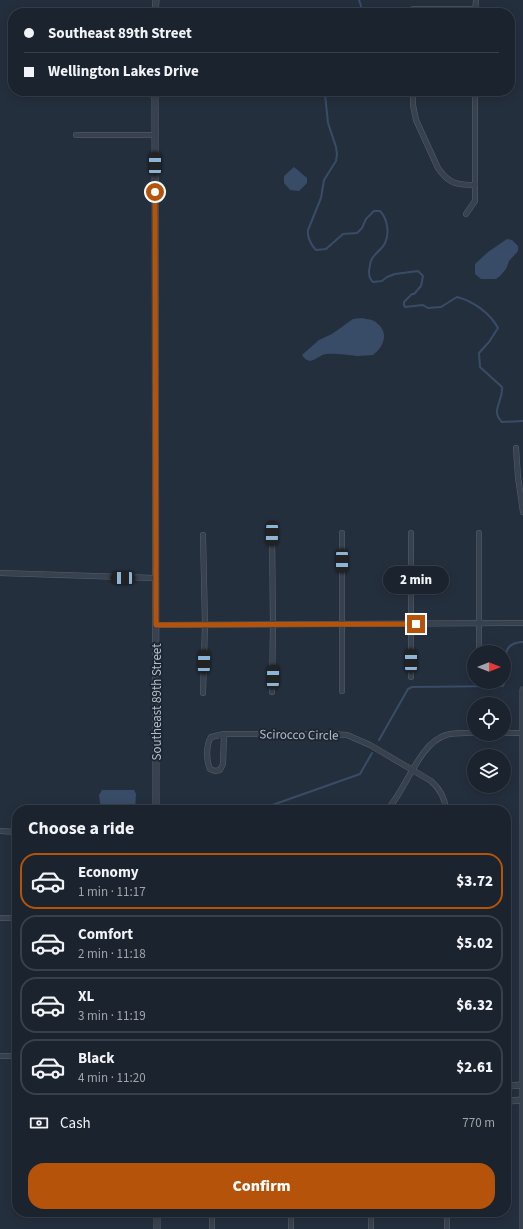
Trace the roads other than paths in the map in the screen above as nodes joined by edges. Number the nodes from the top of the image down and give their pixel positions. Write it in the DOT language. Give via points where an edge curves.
graph roads {
  1 [pos="155,96"];
  2 [pos="413,96"];
  3 [pos="475,96"];
  4 [pos="76,135"];
  5 [pos="155,135"];
  6 [pos="475,185"];
  7 [pos="466,214"];
  8 [pos="516,448"];
  9 [pos="522,496"];
  10 [pos="523,512"];
  11 [pos="479,532"];
  12 [pos="342,533"];
  13 [pos="411,533"];
  14 [pos="272,534"];
  15 [pos="203,535"];
  16 [pos="0,574"];
  17 [pos="155,578"];
  18 [pos="523,623"];
  19 [pos="273,624"];
  20 [pos="342,624"];
  21 [pos="411,624"];
  22 [pos="479,624"];
  23 [pos="156,625"];
  24 [pos="205,625"];
  25 [pos="479,645"];
  26 [pos="410,677"];
  27 [pos="523,690"];
  28 [pos="342,691"];
  29 [pos="272,692"];
  30 [pos="203,693"];
  31 [pos="467,733"];
  32 [pos="511,733"];
  33 [pos="523,733"];
  34 [pos="224,734"];
  35 [pos="413,770"];
  36 [pos="156,805"];
  37 [pos="391,805"];
  38 [pos="445,805"];
  39 [pos="523,811"];
  40 [pos="0,832"];
  41 [pos="12,832"];
  42 [pos="523,885"];
  43 [pos="0,918"];
  44 [pos="12,918"];
  45 [pos="523,960"];
  46 [pos="523,1035"];
  47 [pos="0,1056"];
  48 [pos="12,1056"];
  49 [pos="523,1085"];
  50 [pos="511,1086"];
  51 [pos="523,1100"];
  52 [pos="511,1101"];
  53 [pos="523,1141"];
  54 [pos="523,1216"];
  55 [pos="157,1217"];
  56 [pos="212,1217"];
  57 [pos="291,1217"];
  58 [pos="371,1217"];
  59 [pos="447,1217"];
  60 [pos="157,1229"];
  61 [pos="212,1229"];
  62 [pos="291,1229"];
  63 [pos="371,1229"];
  64 [pos="447,1229"];
  65 [pos="523,1229"];
  1 -- 5 [label="street, Southeast 89th Street"];
  2 -- 6 [label="street" via="416,120 438,168 453,183"];
  3 -- 6 [label="street"];
  4 -- 5 [label="street"];
  5 -- 17 [label="street, Southeast 89th Street"];
  6 -- 7 [label="street" via="475,201"];
  8 -- 9 [label="street"];
  9 -- 10 [label="street"];
  11 -- 22 [label="street"];
  12 -- 20 [label="street"];
  13 -- 21 [label="street"];
  14 -- 19 [label="street"];
  15 -- 24 [label="street"];
  16 -- 17 [label="street"];
  17 -- 23 [label="street, Southeast 89th Street"];
  18 -- 22 [label="street"];
  19 -- 20 [label="street"];
  19 -- 24 [label="street"];
  19 -- 29 [label="street"];
  20 -- 21 [label="street"];
  20 -- 28 [label="street"];
  21 -- 22 [label="street"];
  21 -- 26 [label="street"];
  22 -- 25 [label="street"];
  23 -- 24 [label="street"];
  23 -- 36 [label="street, Southeast 89th Street"];
  24 -- 30 [label="street"];
  27 -- 33 [label="street"];
  31 -- 35 [label="street" via="452,734 436,739"];
  32 -- 33 [label="street"];
  33 -- 39 [label="street"];
  34 -- 34 [label="street" via="211,737 209,740 210,769 218,771 222,768"];
  34 -- 35 [label="street, Scirocco Circle" via="347,735"];
  35 -- 37 [label="street"];
  35 -- 38 [label="street, Scirocco Circle" via="436,785"];
  39 -- 42 [label="street"];
  40 -- 41 [label="street"];
  42 -- 45 [label="street"];
  43 -- 44 [label="street"];
  45 -- 46 [label="street"];
  46 -- 49 [label="street"];
  47 -- 48 [label="street"];
  49 -- 50 [label="street"];
  49 -- 51 [label="street"];
  51 -- 52 [label="street"];
  51 -- 53 [label="street"];
  53 -- 54 [label="street"];
  54 -- 65 [label="street"];
  55 -- 60 [label="street"];
  56 -- 61 [label="street"];
  57 -- 62 [label="street"];
  58 -- 63 [label="street"];
  59 -- 64 [label="street"];
}
